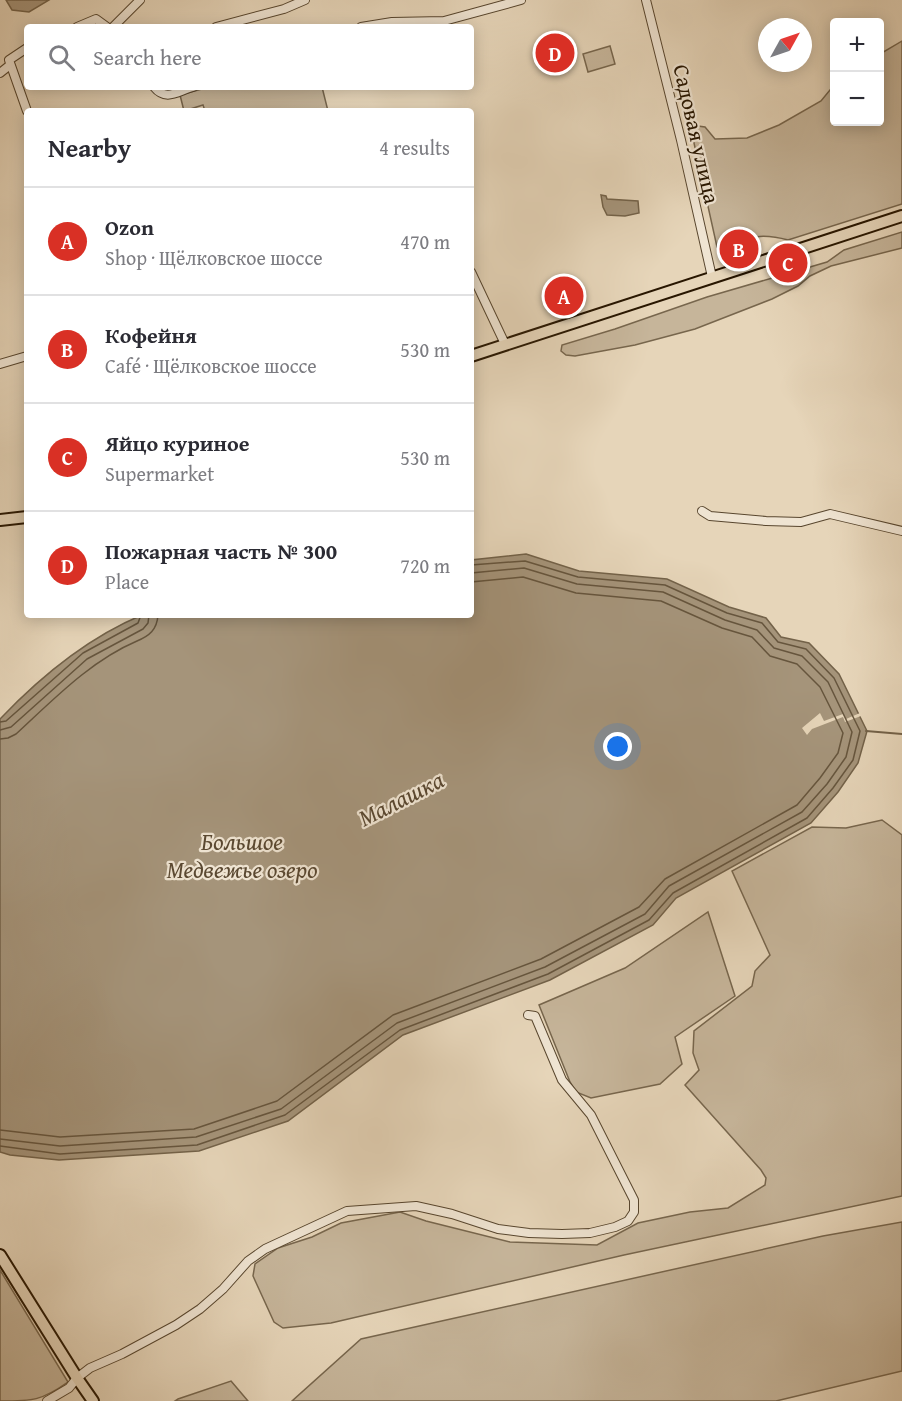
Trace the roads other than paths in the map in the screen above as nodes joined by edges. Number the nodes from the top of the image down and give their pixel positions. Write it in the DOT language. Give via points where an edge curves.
graph roads {
  1 [pos="140,0"];
  2 [pos="305,0"];
  3 [pos="521,0"];
  4 [pos="646,0"];
  5 [pos="502,2"];
  6 [pos="84,24"];
  7 [pos="103,24"];
  8 [pos="116,24"];
  9 [pos="227,24"];
  10 [pos="380,24"];
  11 [pos="24,50"];
  12 [pos="10,66"];
  13 [pos="0,73"];
  14 [pos="156,90"];
  15 [pos="185,90"];
  16 [pos="26,108"];
  17 [pos="902,216"];
  18 [pos="712,277"];
  19 [pos="474,278"];
  20 [pos="505,344"];
  21 [pos="474,355"];
  22 [pos="24,357"];
  23 [pos="0,364"];
  24 [pos="702,511"];
  25 [pos="24,517"];
  26 [pos="0,520"];
  27 [pos="902,531"];
  28 [pos="528,1015"];
  29 [pos="0,1255"];
  30 [pos="76,1378"];
  31 [pos="47,1401"];
  32 [pos="93,1401"];
  1 -- 8 [label="street"];
  2 -- 9 [label="street"];
  3 -- 5 [label="street"];
  4 -- 18 [label="street, Садовая улица"];
  5 -- 10 [label="street" via="444,21"];
  6 -- 7 [label="street" via="96,19"];
  11 -- 12 [label="street" via="11,57"];
  12 -- 13 [label="street"];
  12 -- 16 [label="street"];
  14 -- 15 [label="street" via="168,96"];
  17 -- 18 [label="main road"];
  18 -- 20 [label="main road"];
  19 -- 20 [label="street"];
  20 -- 21 [label="main road"];
  22 -- 23 [label="street"];
  24 -- 27 [label="street" via="710,516 801,522 830,514"];
  25 -- 26 [label="main road"];
  28 -- 30 [label="street" via="535,1016 562,1080 591,1115 634,1200 634,1212 628,1221 590,1233 529,1233 498,1229 416,1206 347,1211 265,1249 200,1309"];
  29 -- 30 [label="main road"];
  30 -- 31 [label="street" via="69,1388"];
  30 -- 32 [label="main road"];
}
